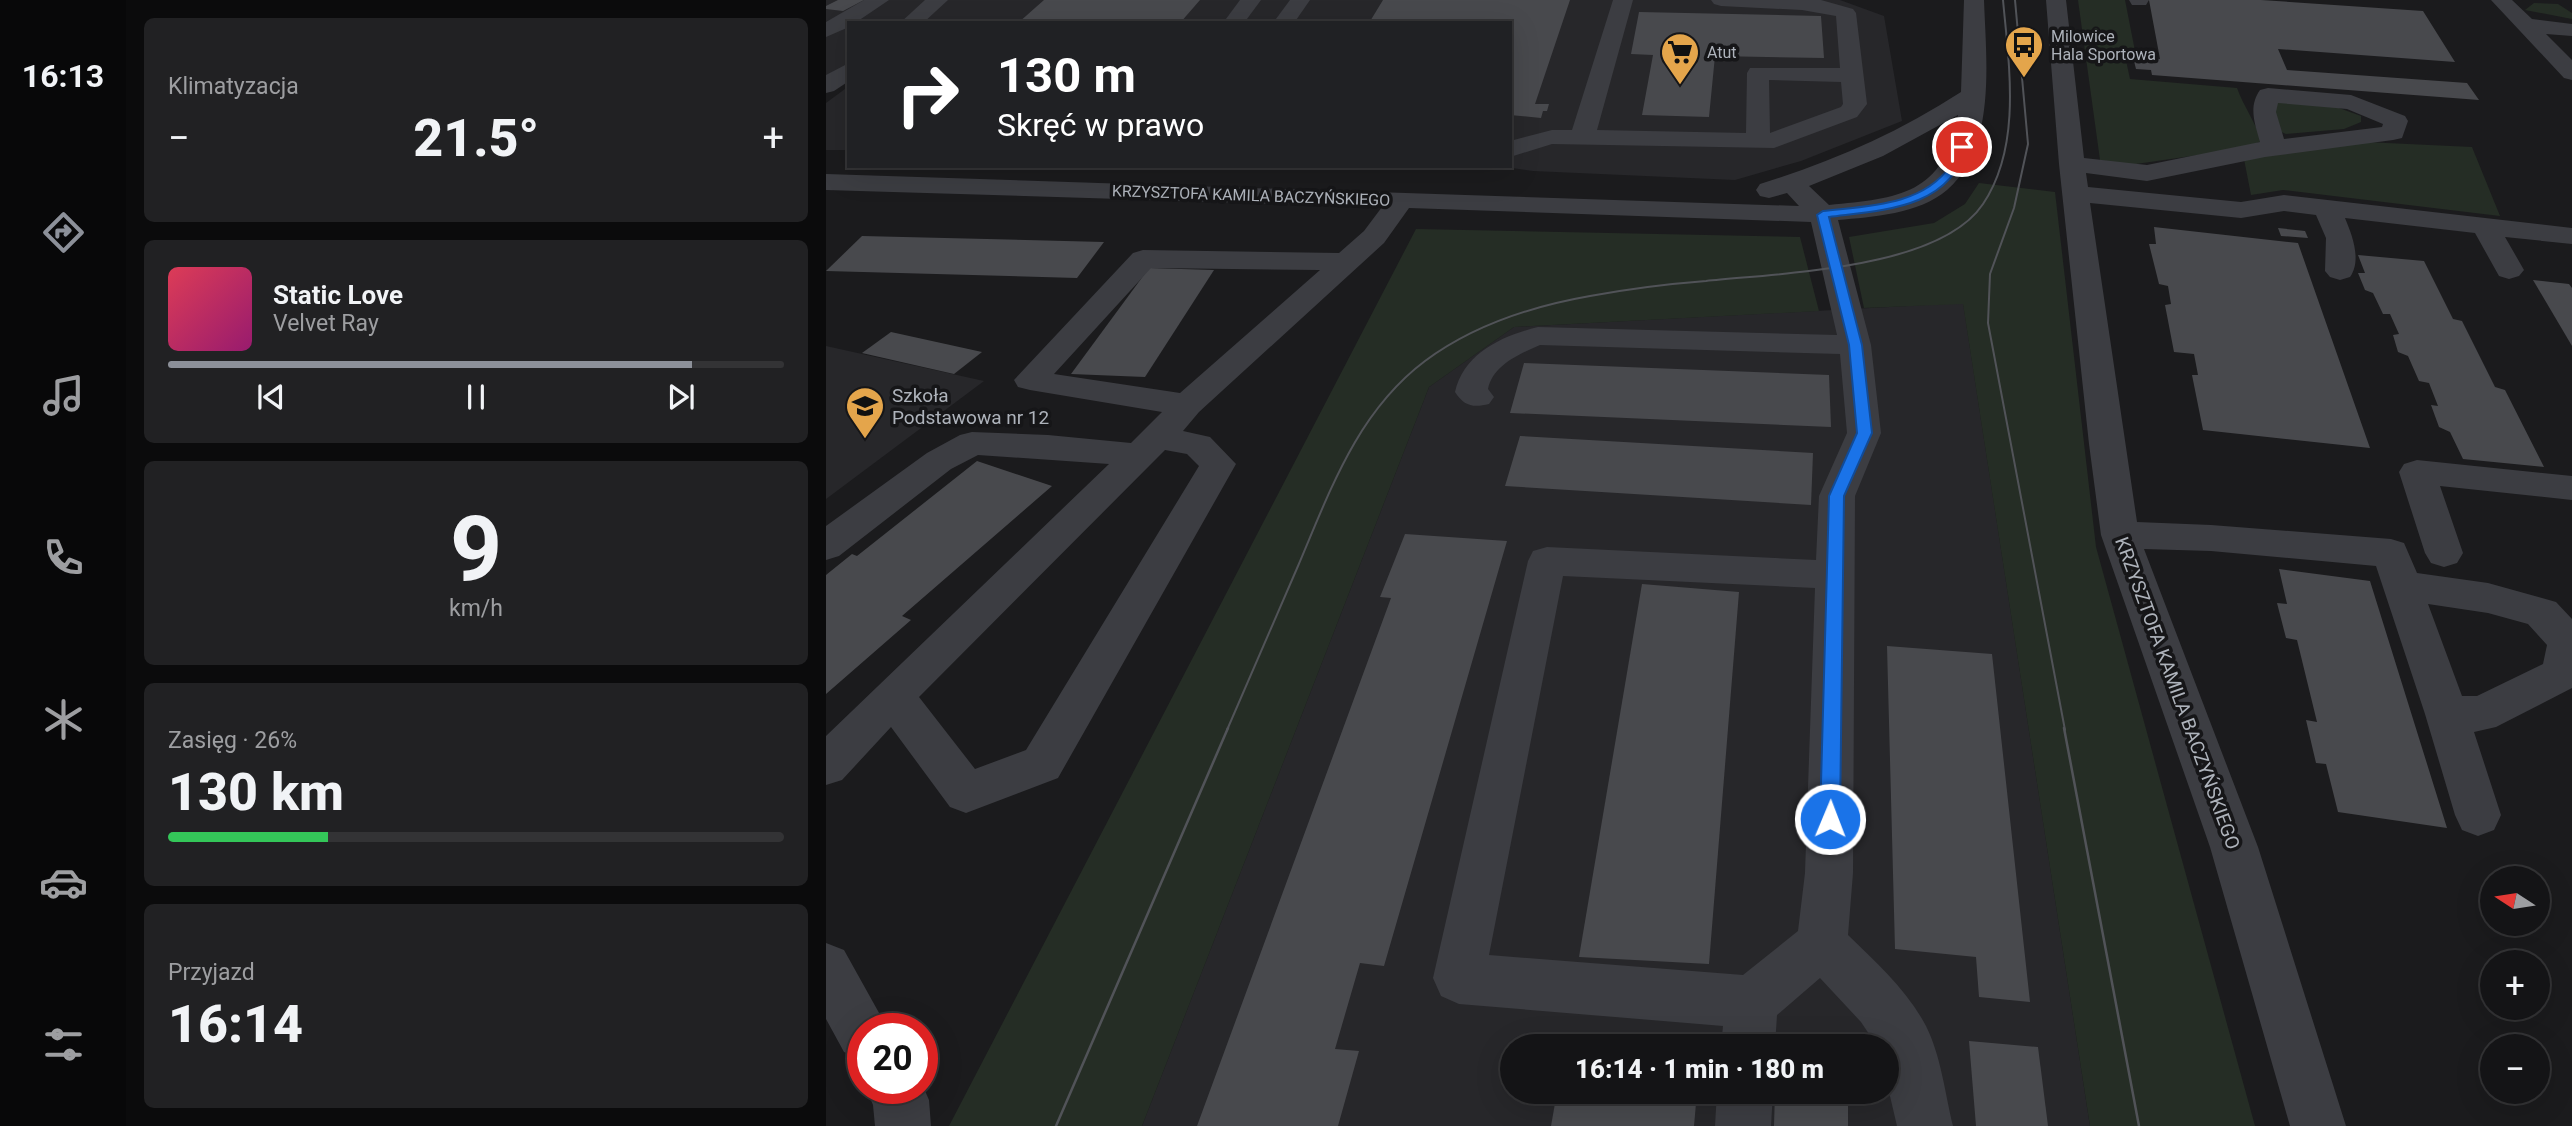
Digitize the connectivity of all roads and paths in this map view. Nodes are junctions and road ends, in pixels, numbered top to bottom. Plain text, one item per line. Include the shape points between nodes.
1 (879, 0) edge
2 (938, 0) edge
3 (1251, 0) edge
4 (1300, 0) edge
5 (1623, 0) edge
6 (1721, 0) edge
7 (1973, 0) edge
8 (2056, 0) edge
9 (2501, 0) edge
10 (912, 21) edge
11 (1235, 21) edge
12 (1284, 21) edge
13 (2524, 25) junction
14 (2572, 30) edge
15 (826, 32) edge
16 (847, 34) edge
17 (826, 49) edge
18 (847, 56) edge
19 (847, 71) edge
20 (2572, 73) edge
21 (1852, 75) junction
22 (826, 86) edge
23 (1972, 95) junction
24 (1582, 138) junction
25 (1758, 141) junction
26 (2274, 148) junction
27 (1512, 149) edge
28 (1117, 168) edge
29 (2074, 179) junction
30 (826, 182) edge
31 (1792, 183) junction
32 (1100, 190) junction
33 (1399, 200) junction
34 (2326, 207) junction
35 (1676, 208) junction
36 (1823, 215) junction
37 (2485, 225) junction
38 (2572, 236) edge
39 (1346, 262) junction
40 (2509, 270) dead end
41 (2340, 271) dead end
42 (1855, 345) junction
43 (1477, 397) dead end
44 (1187, 405) junction
45 (1148, 446) junction
46 (2572, 488) edge
47 (2120, 535) junction
48 (826, 546) edge
49 (2444, 552) dead end
50 (1835, 575) junction
51 (2402, 586) junction
52 (893, 696) junction
53 (2447, 714) junction
54 (826, 766) edge
55 (2478, 815) dead end
56 (1822, 944) junction
57 (826, 968) edge
58 (852, 1013) edge
59 (1749, 1024) edge
60 (901, 1104) edge
61 (1744, 1104) edge
62 (903, 1126) edge
63 (1743, 1126) edge
64 (1925, 1126) edge
65 (2318, 1126) edge

1 - 15 street
2 - 10 street
3 - 11 street
4 - 12 street
5 - 24 street
6 - 21 street via 1803,2 1846,13
7 - 23 street, KRZYSZTOFA KAMILA BACZYŃSKIEGO
8 - 29 street, KRZYSZTOFA KAMILA BACZYŃSKIEGO
9 - 13 street
13 - 14 street
13 - 20 street
15 - 16 street
17 - 18 street
19 - 22 street
21 - 25 street via 1856,104 1849,112 1774,141
21 - 25 street via 1758,73
23 - 31 street, KRZYSZTOFA KAMILA BACZYŃSKIEGO via 1935,121
23 - 36 street, KRZYSZTOFA KAMILA BACZYŃSKIEGO via 1956,165 1936,188 1894,206
24 - 25 street
24 - 27 street via 1552,137
26 - 26 street via 2393,133 2396,121 2351,102 2268,95 2264,112
26 - 29 street via 2147,173
28 - 32 street
29 - 34 street via 2241,210 2284,203
29 - 47 street, KRZYSZTOFA KAMILA BACZYŃSKIEGO
30 - 32 street, KRZYSZTOFA KAMILA BACZYŃSKIEGO
31 - 35 street, KRZYSZTOFA KAMILA BACZYŃSKIEGO via 1729,203
31 - 36 street
32 - 33 street, KRZYSZTOFA KAMILA BACZYŃSKIEGO
33 - 35 street, KRZYSZTOFA KAMILA BACZYŃSKIEGO via 1478,191
33 - 39 street via 1374,237
34 - 37 street
34 - 41 street via 2340,238
35 - 36 street, KRZYSZTOFA KAMILA BACZYŃSKIEGO
36 - 42 street
37 - 38 street
37 - 40 street
39 - 44 street
39 - 44 street via 1143,259 1030,380
42 - 43 street via 1538,336 1508,347 1478,373 1471,392
42 - 50 street via 1864,433 1837,496
44 - 45 street
45 - 48 street via 972,443 939,461
45 - 52 street
45 - 52 street via 1198,445 1218,464 1042,764 966,793
46 - 49 street via 2417,472
47 - 51 street via 2391,553
47 - 65 street, KRZYSZTOFA KAMILA BACZYŃSKIEGO via 2234,847
50 - 56 street via 1829,873
50 - 59 street via 1547,561 1459,978
51 - 53 street
51 - 53 street via 2488,598 2542,613 2568,641 2562,674 2481,714
52 - 54 street
53 - 55 street
56 - 59 street
56 - 64 street via 1880,1003 1906,1044
57 - 58 street
60 - 62 street
61 - 63 street

